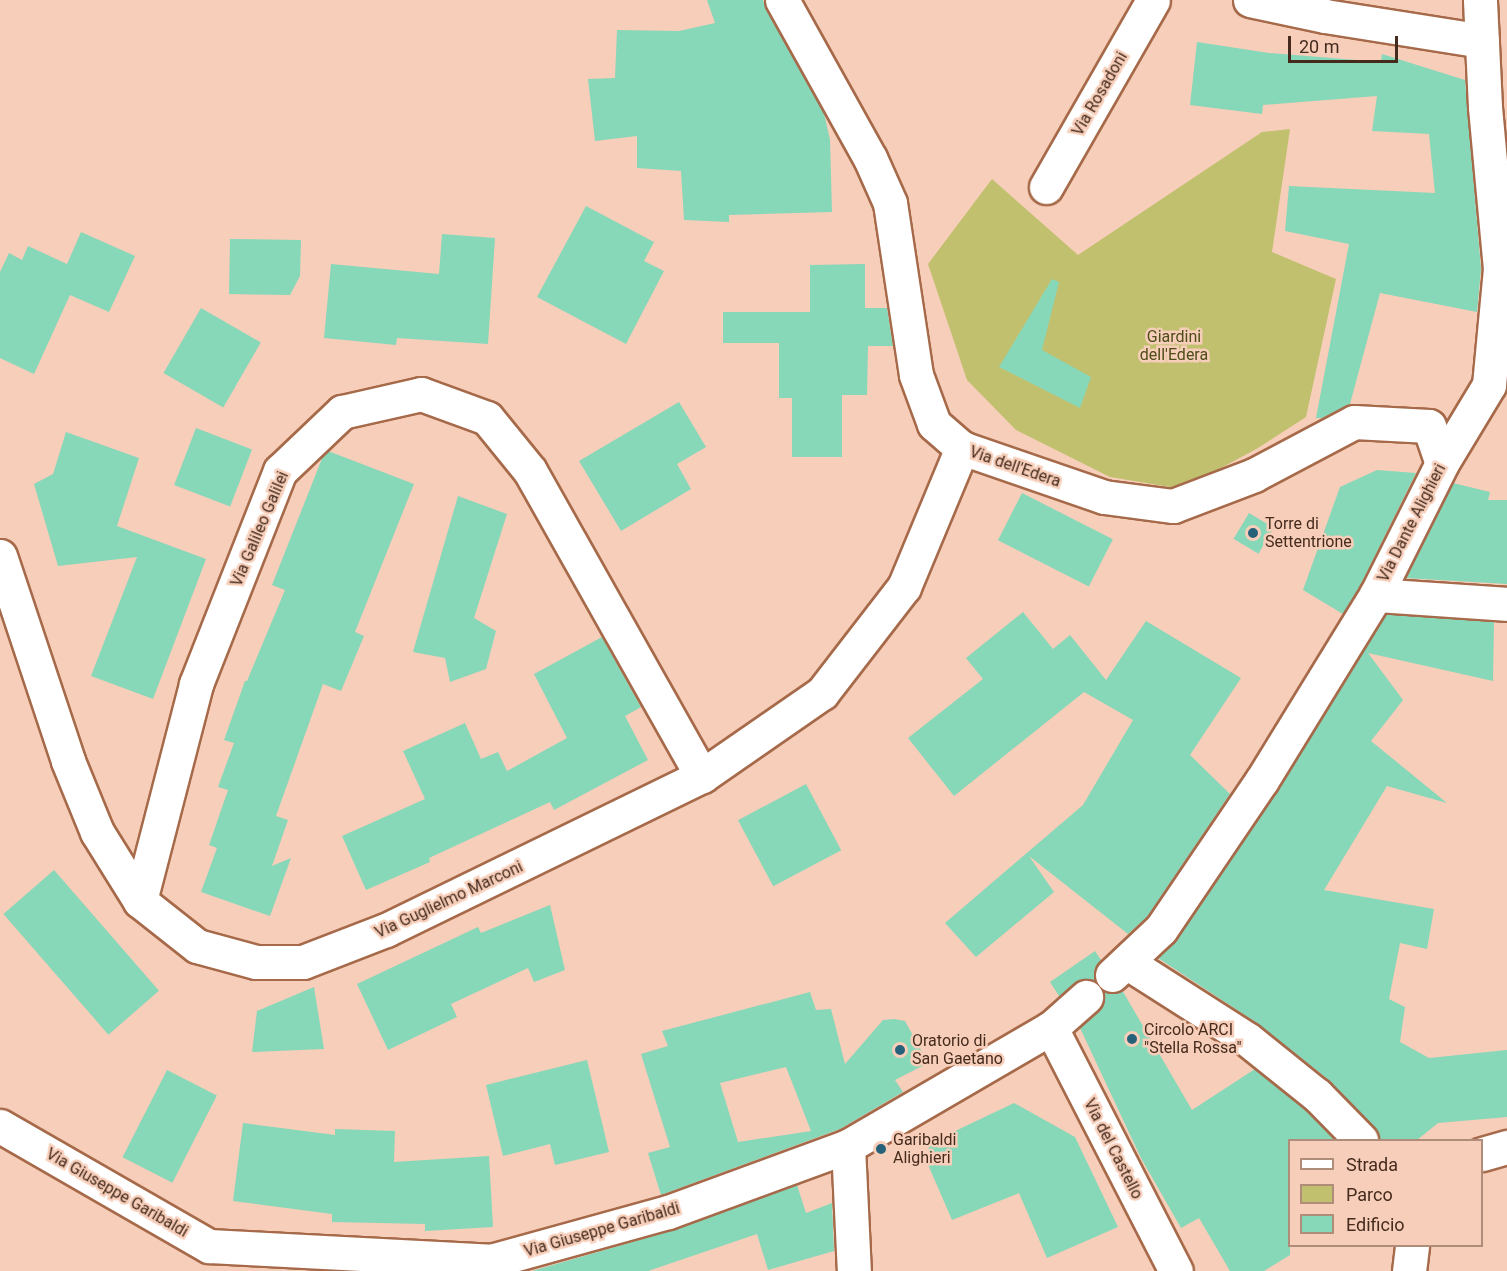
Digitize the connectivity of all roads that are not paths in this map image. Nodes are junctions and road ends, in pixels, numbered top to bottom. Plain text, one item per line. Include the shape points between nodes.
1 (782, 0) edge
2 (1153, 0) edge
3 (1250, 0) edge
4 (1480, 0) edge
5 (1482, 41) junction
6 (1046, 187) dead end
7 (962, 448) junction
8 (1442, 463) junction
9 (0, 556) edge
10 (1376, 595) junction
11 (1507, 603) edge
12 (702, 776) junction
13 (140, 901) junction
14 (1086, 998) dead end
15 (1051, 1028) junction
16 (0, 1126) edge
17 (1360, 1139) edge
18 (848, 1146) junction
19 (1507, 1147) edge
20 (1483, 1154) edge
21 (1412, 1247) edge
22 (854, 1271) edge
23 (1176, 1271) edge
24 (1409, 1271) edge

1 - 7 street, Via dell'Edera via 865,148 890,203 916,375 934,424
2 - 6 street, Via Rosadoni
3 - 5 street
4 - 5 street, Via Dante Alighieri
5 - 8 street, Via Dante Alighieri via 1500,269 1498,292 1489,385
7 - 8 street, Via dell'Edera via 1104,497 1173,506 1254,475 1354,422 1429,426
7 - 12 street, Via Guglielmo Marconi via 904,587 822,693
8 - 10 street, Via Dante Alighieri
9 - 13 street, Via Guglielmo Marconi via 68,760 97,832
10 - 11 street
10 - 17 street, Via Dante Alighieri via 1262,780 1161,929 1120,969 1247,1039 1317,1095
12 - 13 street, Via Guglielmo Marconi via 386,930 303,962 256,962 197,946
12 - 13 street, Via Galileo Galilei via 530,471 487,418 421,393 342,412 280,471 196,684
14 - 15 street
15 - 18 street, Via Giuseppe Garibaldi
15 - 23 street, Via del Castello
16 - 18 street, Via Giuseppe Garibaldi via 209,1246 491,1262 668,1212
18 - 22 street
19 - 20 street
21 - 24 street

